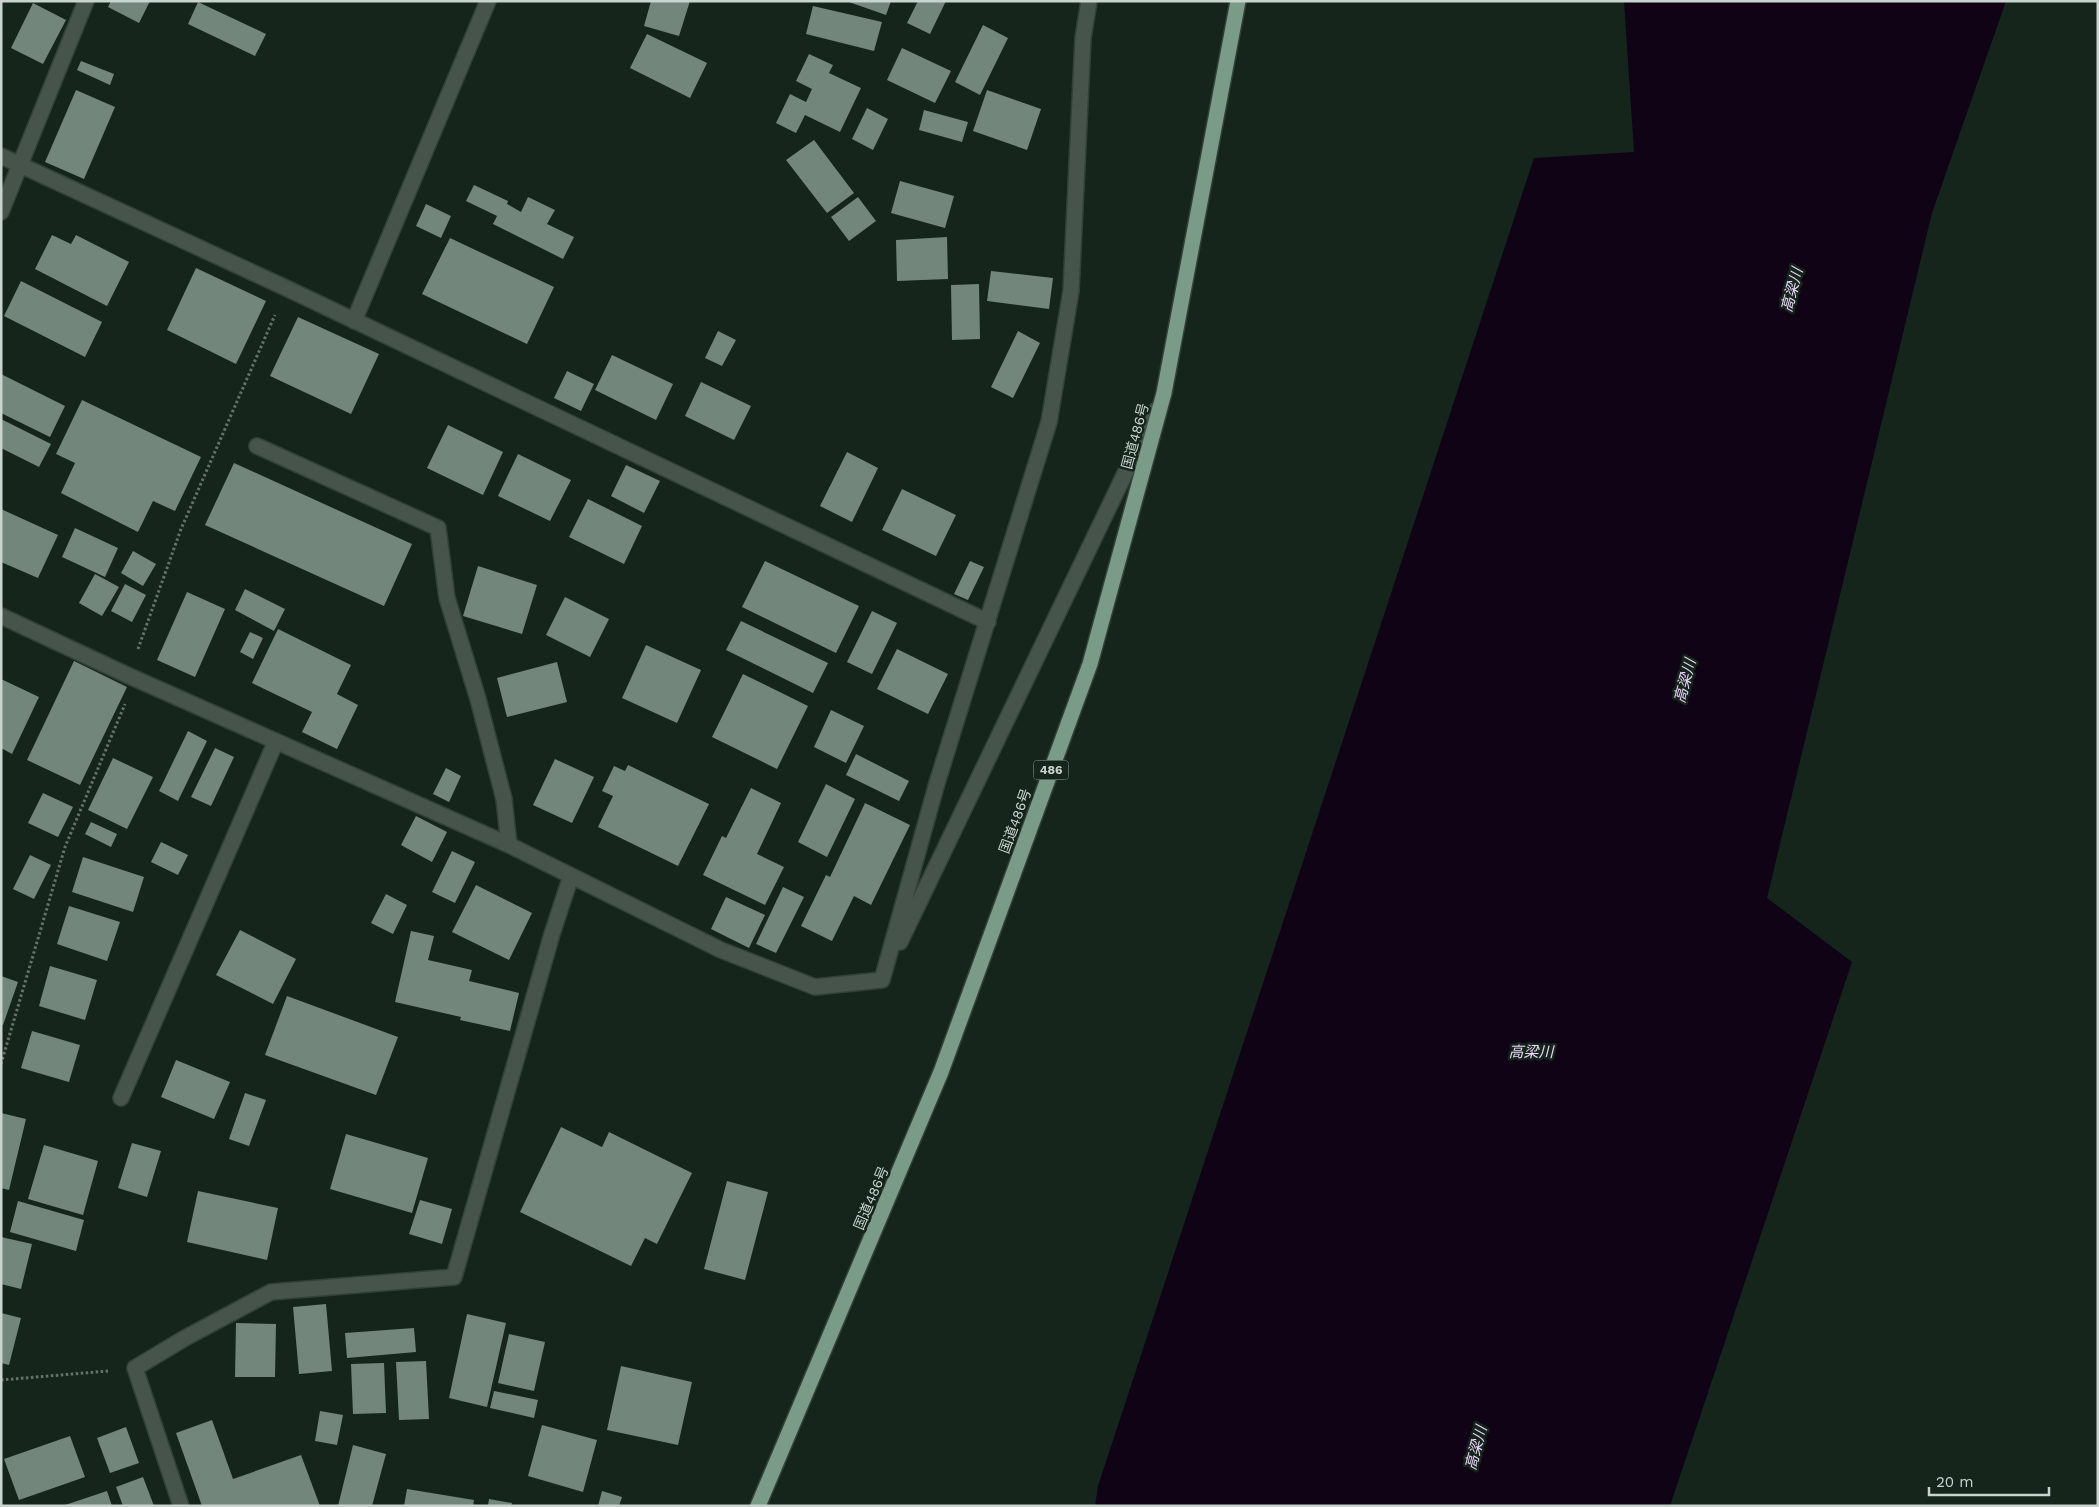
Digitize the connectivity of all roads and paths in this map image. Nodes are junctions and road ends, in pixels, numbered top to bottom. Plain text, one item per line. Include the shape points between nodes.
1 (86, 1) edge
2 (488, 1) edge
3 (1089, 1) edge
4 (1238, 1) edge
5 (1, 156) edge
6 (22, 165) junction
7 (1, 212) edge
8 (286, 288) junction
9 (354, 321) junction
10 (1164, 393) junction
11 (257, 446) dead end
12 (1, 616) edge
13 (988, 622) junction
14 (132, 677) junction
15 (276, 741) junction
16 (509, 845) junction
17 (571, 876) junction
18 (882, 980) junction
19 (1, 1064) edge
20 (121, 1098) dead end
21 (135, 1368) junction
22 (1, 1380) edge
23 (181, 1506) edge
24 (758, 1506) edge

1 - 6 street
2 - 9 street
3 - 13 street via 1083,38 1072,291 1049,422
4 - 10 highway, 国道486号 / 486
5 - 6 street
6 - 7 street
6 - 8 street
8 - 9 street
8 - 14 path via 181,529
9 - 13 street
10 - 18 street
10 - 24 highway, 国道486号 / 486 via 1090,664 955,1035
11 - 16 street via 438,528 447,598 504,799
12 - 14 street
13 - 18 street via 937,782
14 - 15 street
14 - 19 path via 65,847
15 - 16 street
15 - 20 street
16 - 17 street
17 - 18 street via 721,950 815,986
17 - 21 street via 454,1277 271,1292
21 - 22 path
21 - 23 street

